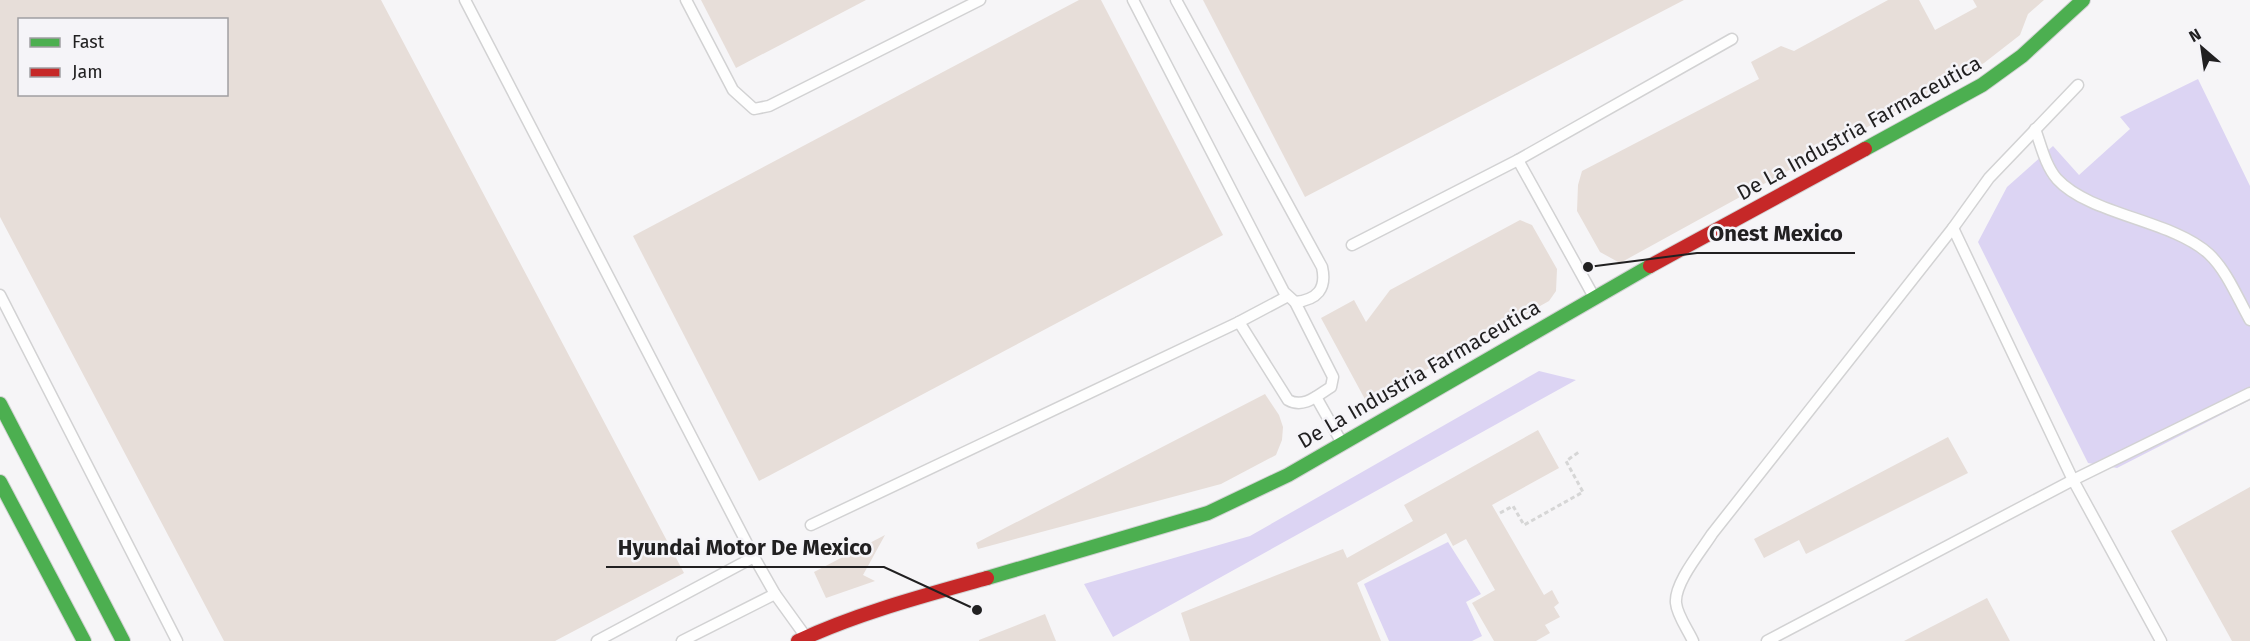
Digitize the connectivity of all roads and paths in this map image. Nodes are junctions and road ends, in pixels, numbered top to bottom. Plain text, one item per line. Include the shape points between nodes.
1 (465, 0) edge
2 (686, 0) edge
3 (981, 0) edge
4 (1133, 0) edge
5 (1176, 0) edge
6 (2083, 0) edge
7 (1732, 39) dead end
8 (2078, 85) dead end
9 (2035, 129) junction
10 (1518, 160) junction
11 (1953, 228) junction
12 (1352, 244) dead end
13 (0, 295) edge
14 (1594, 297) junction
15 (1292, 299) junction
16 (2250, 320) edge
17 (1239, 322) junction
18 (2250, 393) edge
19 (1316, 397) junction
20 (0, 404) edge
21 (1342, 443) junction
22 (1580, 452) dead end
23 (2073, 480) junction
24 (0, 482) edge
25 (1500, 513) dead end
26 (811, 525) dead end
27 (754, 557) junction
28 (775, 594) junction
29 (802, 639) edge
30 (2157, 640) edge
31 (84, 641) edge
32 (123, 641) edge
33 (177, 641) edge
34 (597, 641) edge
35 (682, 641) edge
36 (1693, 641) edge
37 (1767, 641) edge

1 - 27 lane
2 - 3 lane via 733,90 754,108 769,106
4 - 15 lane
5 - 15 lane via 1322,267 1324,284 1319,293 1307,300
6 - 14 main road, De La Industria Farmaceutica via 2022,56 1948,105
7 - 10 lane
8 - 9 lane
9 - 11 lane via 1989,178
9 - 16 lane via 2049,166 2063,183 2205,251
10 - 12 lane
10 - 14 lane
11 - 23 lane
11 - 36 lane via 1712,534 1684,577 1676,594 1677,607
13 - 33 lane
14 - 21 main road, De La Industria Farmaceutica
15 - 17 lane
15 - 19 lane via 1334,381
17 - 19 lane via 1288,400 1298,404
17 - 26 lane
18 - 23 lane
19 - 21 lane
20 - 32 main road
21 - 29 main road, De La Industria Farmaceutica via 1288,475 1208,513 902,602
22 - 25 path via 1566,461 1583,492 1524,525 1513,507
23 - 30 lane
23 - 37 lane
24 - 31 main road
27 - 28 lane
27 - 34 lane
28 - 29 lane
28 - 35 lane

